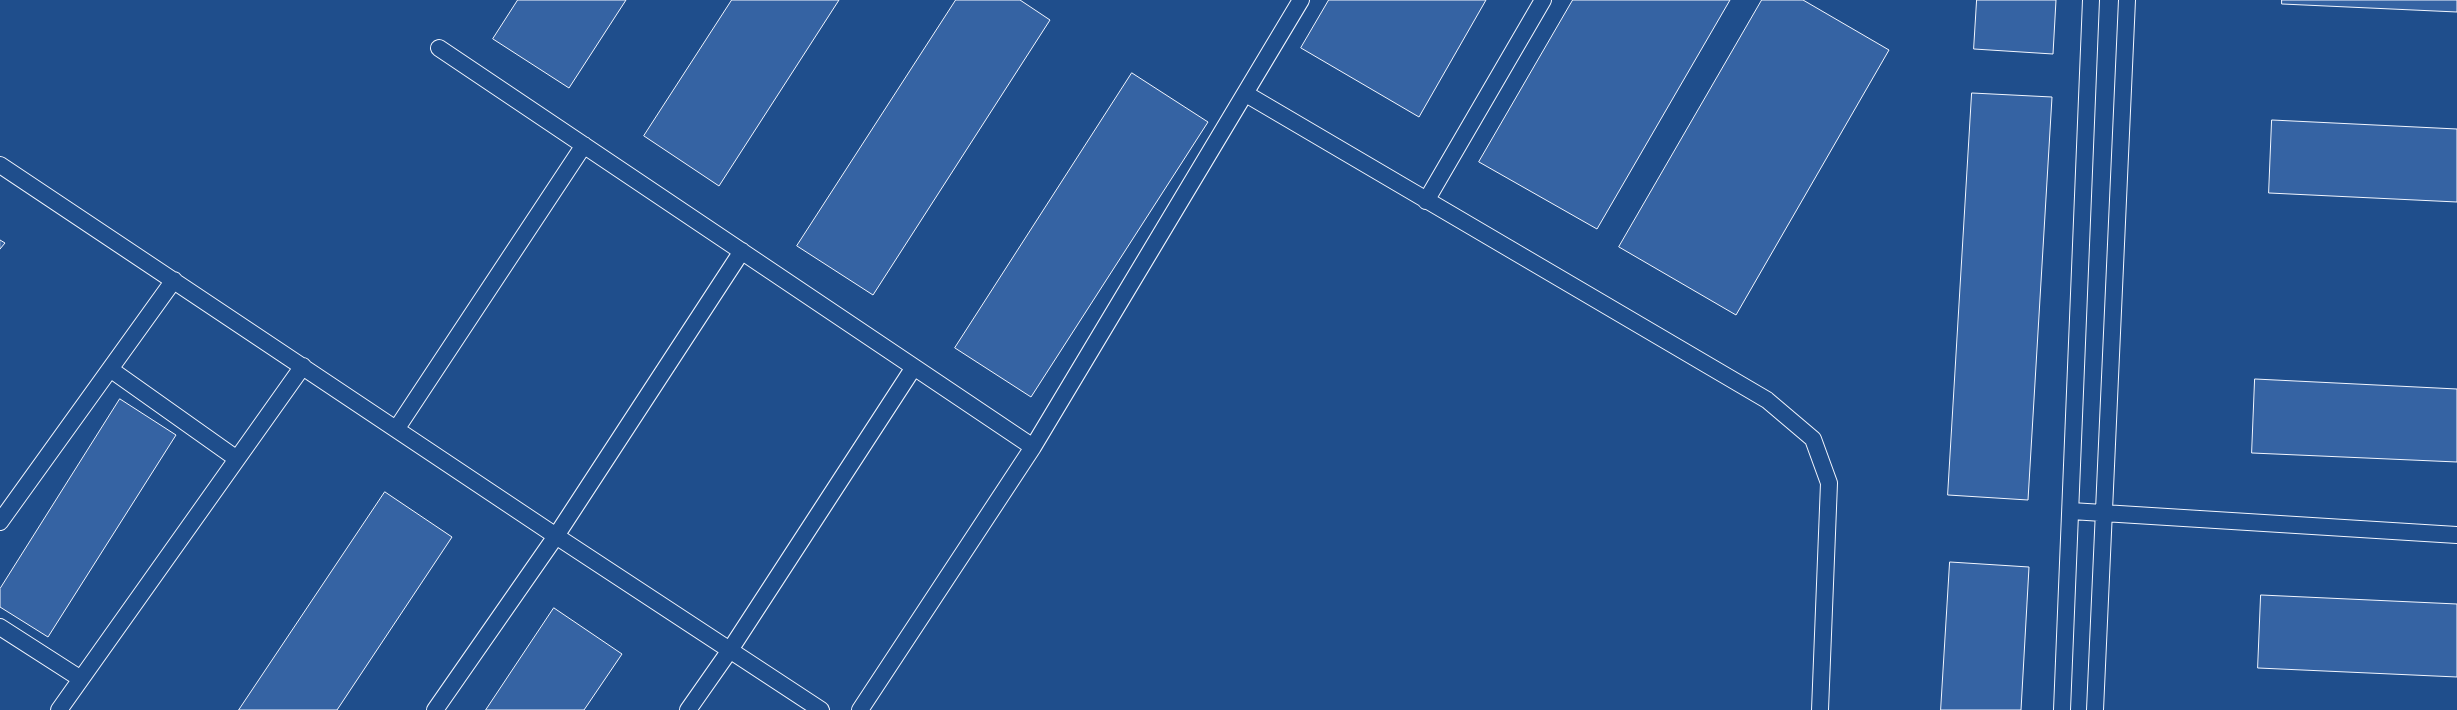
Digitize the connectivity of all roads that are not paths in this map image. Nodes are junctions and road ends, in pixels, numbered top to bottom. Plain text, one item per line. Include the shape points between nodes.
1 (1301, 0) edge
2 (1543, 0) edge
3 (2091, 0) edge
4 (2127, 0) edge
5 (439, 48) dead end
6 (1246, 94) junction
7 (584, 145) junction
8 (0, 165) edge
9 (1426, 201) junction
10 (742, 251) junction
11 (174, 280) junction
12 (302, 366) junction
13 (914, 367) junction
14 (110, 369) junction
15 (397, 428) junction
16 (1033, 447) junction
17 (237, 459) junction
18 (2071, 511) junction
19 (2104, 513) junction
20 (0, 522) edge
21 (2457, 535) edge
22 (556, 536) junction
23 (0, 627) edge
24 (730, 650) junction
25 (81, 679) junction
26 (59, 710) edge
27 (435, 710) edge
28 (688, 710) edge
29 (821, 710) edge
30 (860, 710) edge
31 (1820, 710) edge
32 (2062, 710) edge
33 (2095, 710) edge

1 - 6 lane
2 - 9 lane
3 - 18 lane
4 - 19 lane
5 - 7 lane
6 - 9 lane
6 - 16 lane
7 - 10 lane
7 - 15 lane
8 - 11 lane
9 - 31 lane via 1767,400 1813,439 1829,483
10 - 13 lane
10 - 22 lane
11 - 12 lane
11 - 14 lane
12 - 15 lane
12 - 17 lane
13 - 16 lane
13 - 24 lane
14 - 17 lane
14 - 20 lane
15 - 22 lane
16 - 30 lane
17 - 25 lane
18 - 19 lane
18 - 32 lane
19 - 21 lane
19 - 33 lane
22 - 24 lane
22 - 27 lane
23 - 25 lane
24 - 28 lane
24 - 29 lane
25 - 26 lane

